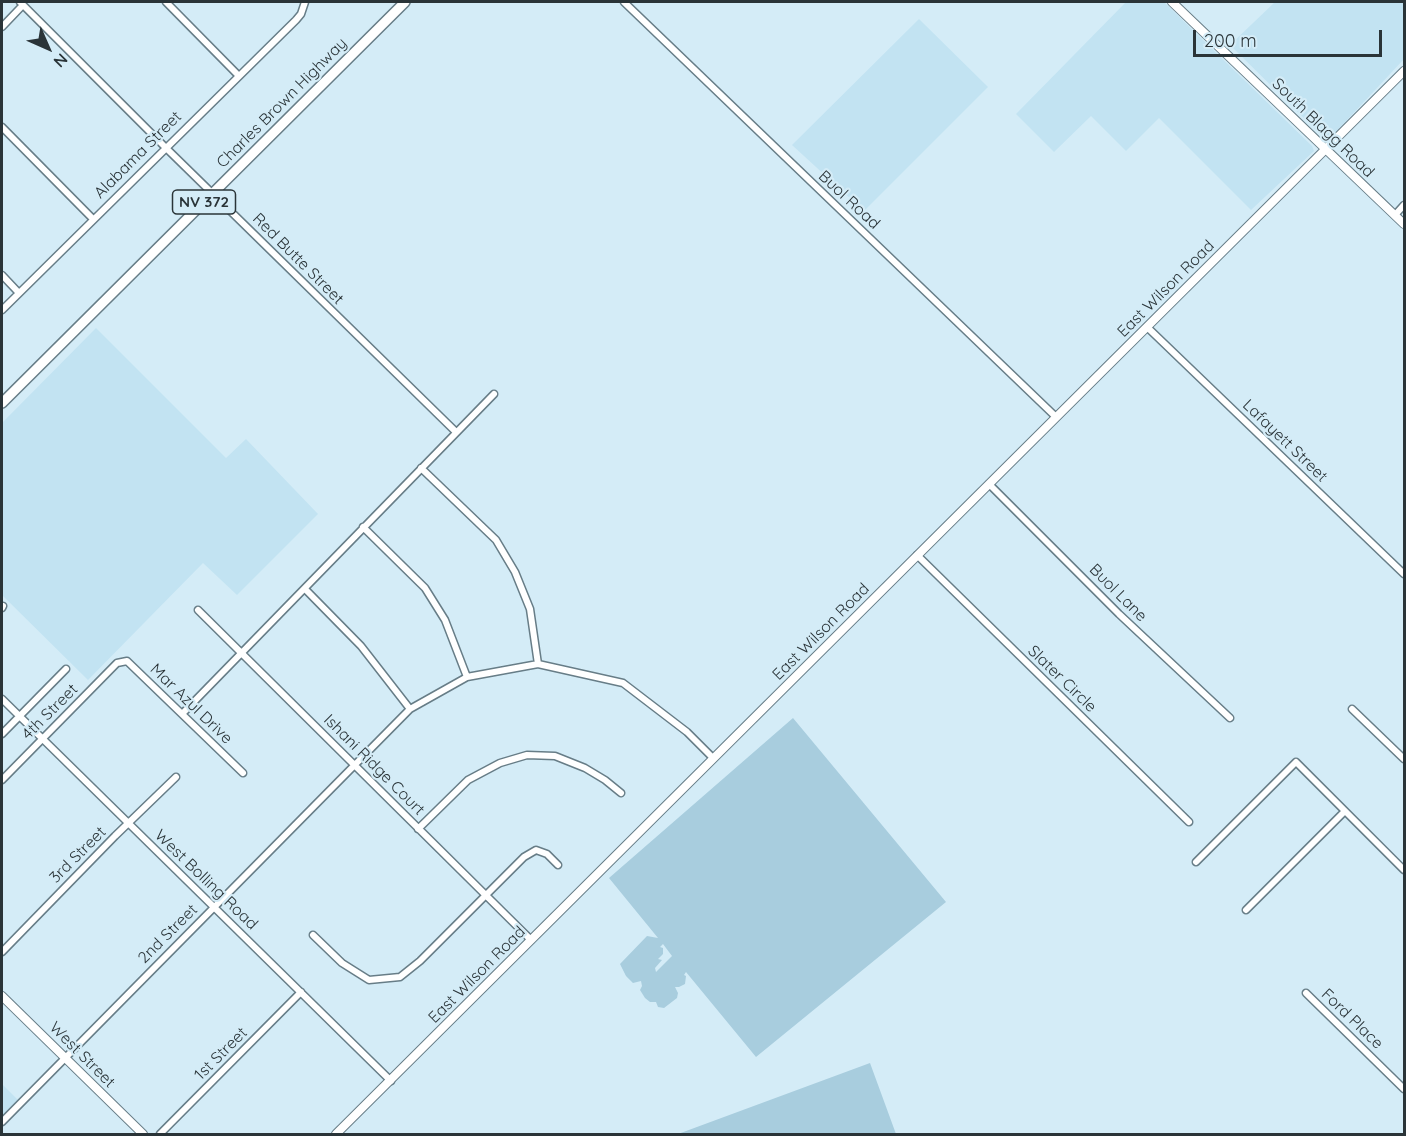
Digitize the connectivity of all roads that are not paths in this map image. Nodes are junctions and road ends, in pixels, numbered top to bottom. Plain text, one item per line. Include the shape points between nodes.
1 (166, 2) edge
2 (305, 2) edge
3 (405, 2) edge
4 (624, 2) edge
5 (1172, 2) edge
6 (22, 3) edge
7 (2, 27) edge
8 (1404, 71) edge
9 (238, 75) junction
10 (2, 127) edge
11 (165, 147) junction
12 (1326, 150) junction
13 (213, 193) junction
14 (1404, 205) edge
15 (1395, 215) junction
16 (93, 219) junction
17 (1404, 224) edge
18 (2, 275) edge
19 (19, 292) junction
20 (2, 310) edge
21 (1147, 327) junction
22 (494, 394) dead end
23 (2, 403) edge
24 (1056, 417) junction
25 (456, 432) junction
26 (421, 468) junction
27 (989, 484) junction
28 (363, 527) junction
29 (917, 555) junction
30 (1404, 574) edge
31 (305, 589) junction
32 (198, 610) dead end
33 (242, 653) junction
34 (117, 663) joint
35 (538, 664) junction
36 (66, 669) dead end
37 (467, 677) junction
38 (2, 699) edge
39 (410, 709) junction
40 (1352, 709) dead end
41 (182, 714) junction
42 (19, 716) junction
43 (1230, 718) dead end
44 (2, 734) edge
45 (42, 739) junction
46 (713, 758) junction
47 (1404, 759) edge
48 (354, 765) junction
49 (243, 773) dead end
50 (176, 777) dead end
51 (2, 780) edge
52 (621, 794) dead end
53 (1345, 811) junction
54 (1189, 822) dead end
55 (128, 824) junction
56 (418, 829) junction
57 (1196, 862) dead end
58 (558, 865) dead end
59 (1404, 870) edge
60 (484, 895) junction
61 (214, 906) junction
62 (1246, 910) dead end
63 (313, 935) dead end
64 (531, 940) junction
65 (2, 952) edge
66 (301, 992) junction
67 (1306, 993) dead end
68 (2, 996) edge
69 (65, 1058) junction
70 (391, 1081) junction
71 (1404, 1089) edge
72 (2, 1122) edge
73 (143, 1134) edge
74 (160, 1134) edge
75 (336, 1134) edge

1 - 9 street
2 - 9 street, Alabama Street via 296,20
3 - 13 main road, Charles Brown Highway / NV 372
4 - 24 street, Buol Road
5 - 12 street, South Blagg Road
6 - 7 street
6 - 11 street, Red Butte Street
8 - 12 street, East Wilson Road
9 - 11 street, Alabama Street
10 - 16 street
11 - 13 street, Red Butte Street
11 - 16 street, Alabama Street
12 - 15 street, South Blagg Road
12 - 21 street, East Wilson Road
13 - 23 main road, Charles Brown Highway / NV 372
13 - 25 street, Red Butte Street
14 - 15 street
15 - 17 street, South Blagg Road
16 - 19 street, Alabama Street
18 - 19 street
19 - 20 street, Alabama Street
21 - 24 street, East Wilson Road
21 - 30 street, Lafayett Street
22 - 25 street
24 - 27 street, East Wilson Road
25 - 26 street
26 - 28 street
26 - 35 street via 496,540 530,609
27 - 29 street, East Wilson Road
27 - 43 street, Buol Lane
28 - 31 street
28 - 37 street via 425,588 444,620
29 - 46 street, East Wilson Road
29 - 54 street, Slater Circle
31 - 33 street
31 - 39 street via 361,646
32 - 33 street, Ishani Ridge Court
33 - 41 street
33 - 48 street, Ishani Ridge Court
34 - 41 street, Mar Azul Drive via 127,661
34 - 45 street, 4th Street
35 - 37 street, 2nd Street
35 - 46 street via 623,683 687,732
36 - 42 street
37 - 39 street, 2nd Street
38 - 42 street, West Bolling Road
39 - 48 street, 2nd Street
40 - 47 street
41 - 49 street, Mar Azul Drive
42 - 44 street
42 - 45 street, West Bolling Road
45 - 51 street, 4th Street
45 - 55 street, West Bolling Road
46 - 64 street, East Wilson Road
48 - 56 street, Ishani Ridge Court
48 - 61 street, 2nd Street
50 - 55 street, 3rd Street
52 - 56 street via 585,768 555,756 527,755 500,763 468,780
53 - 57 street via 1296,762
53 - 59 street
53 - 62 street
55 - 61 street, West Bolling Road
55 - 65 street, 3rd Street
56 - 60 street, Ishani Ridge Court
58 - 60 street via 537,850 524,857
60 - 63 street via 420,962 400,976 369,980 342,963
60 - 64 street, Ishani Ridge Court
61 - 66 street, West Bolling Road
61 - 69 street, 2nd Street
64 - 70 street, East Wilson Road
66 - 70 street, West Bolling Road
66 - 74 street, 1st Street
67 - 71 street, Ford Place
68 - 69 street, West Street
69 - 72 street, 2nd Street
69 - 73 street, West Street
70 - 75 street, East Wilson Road

